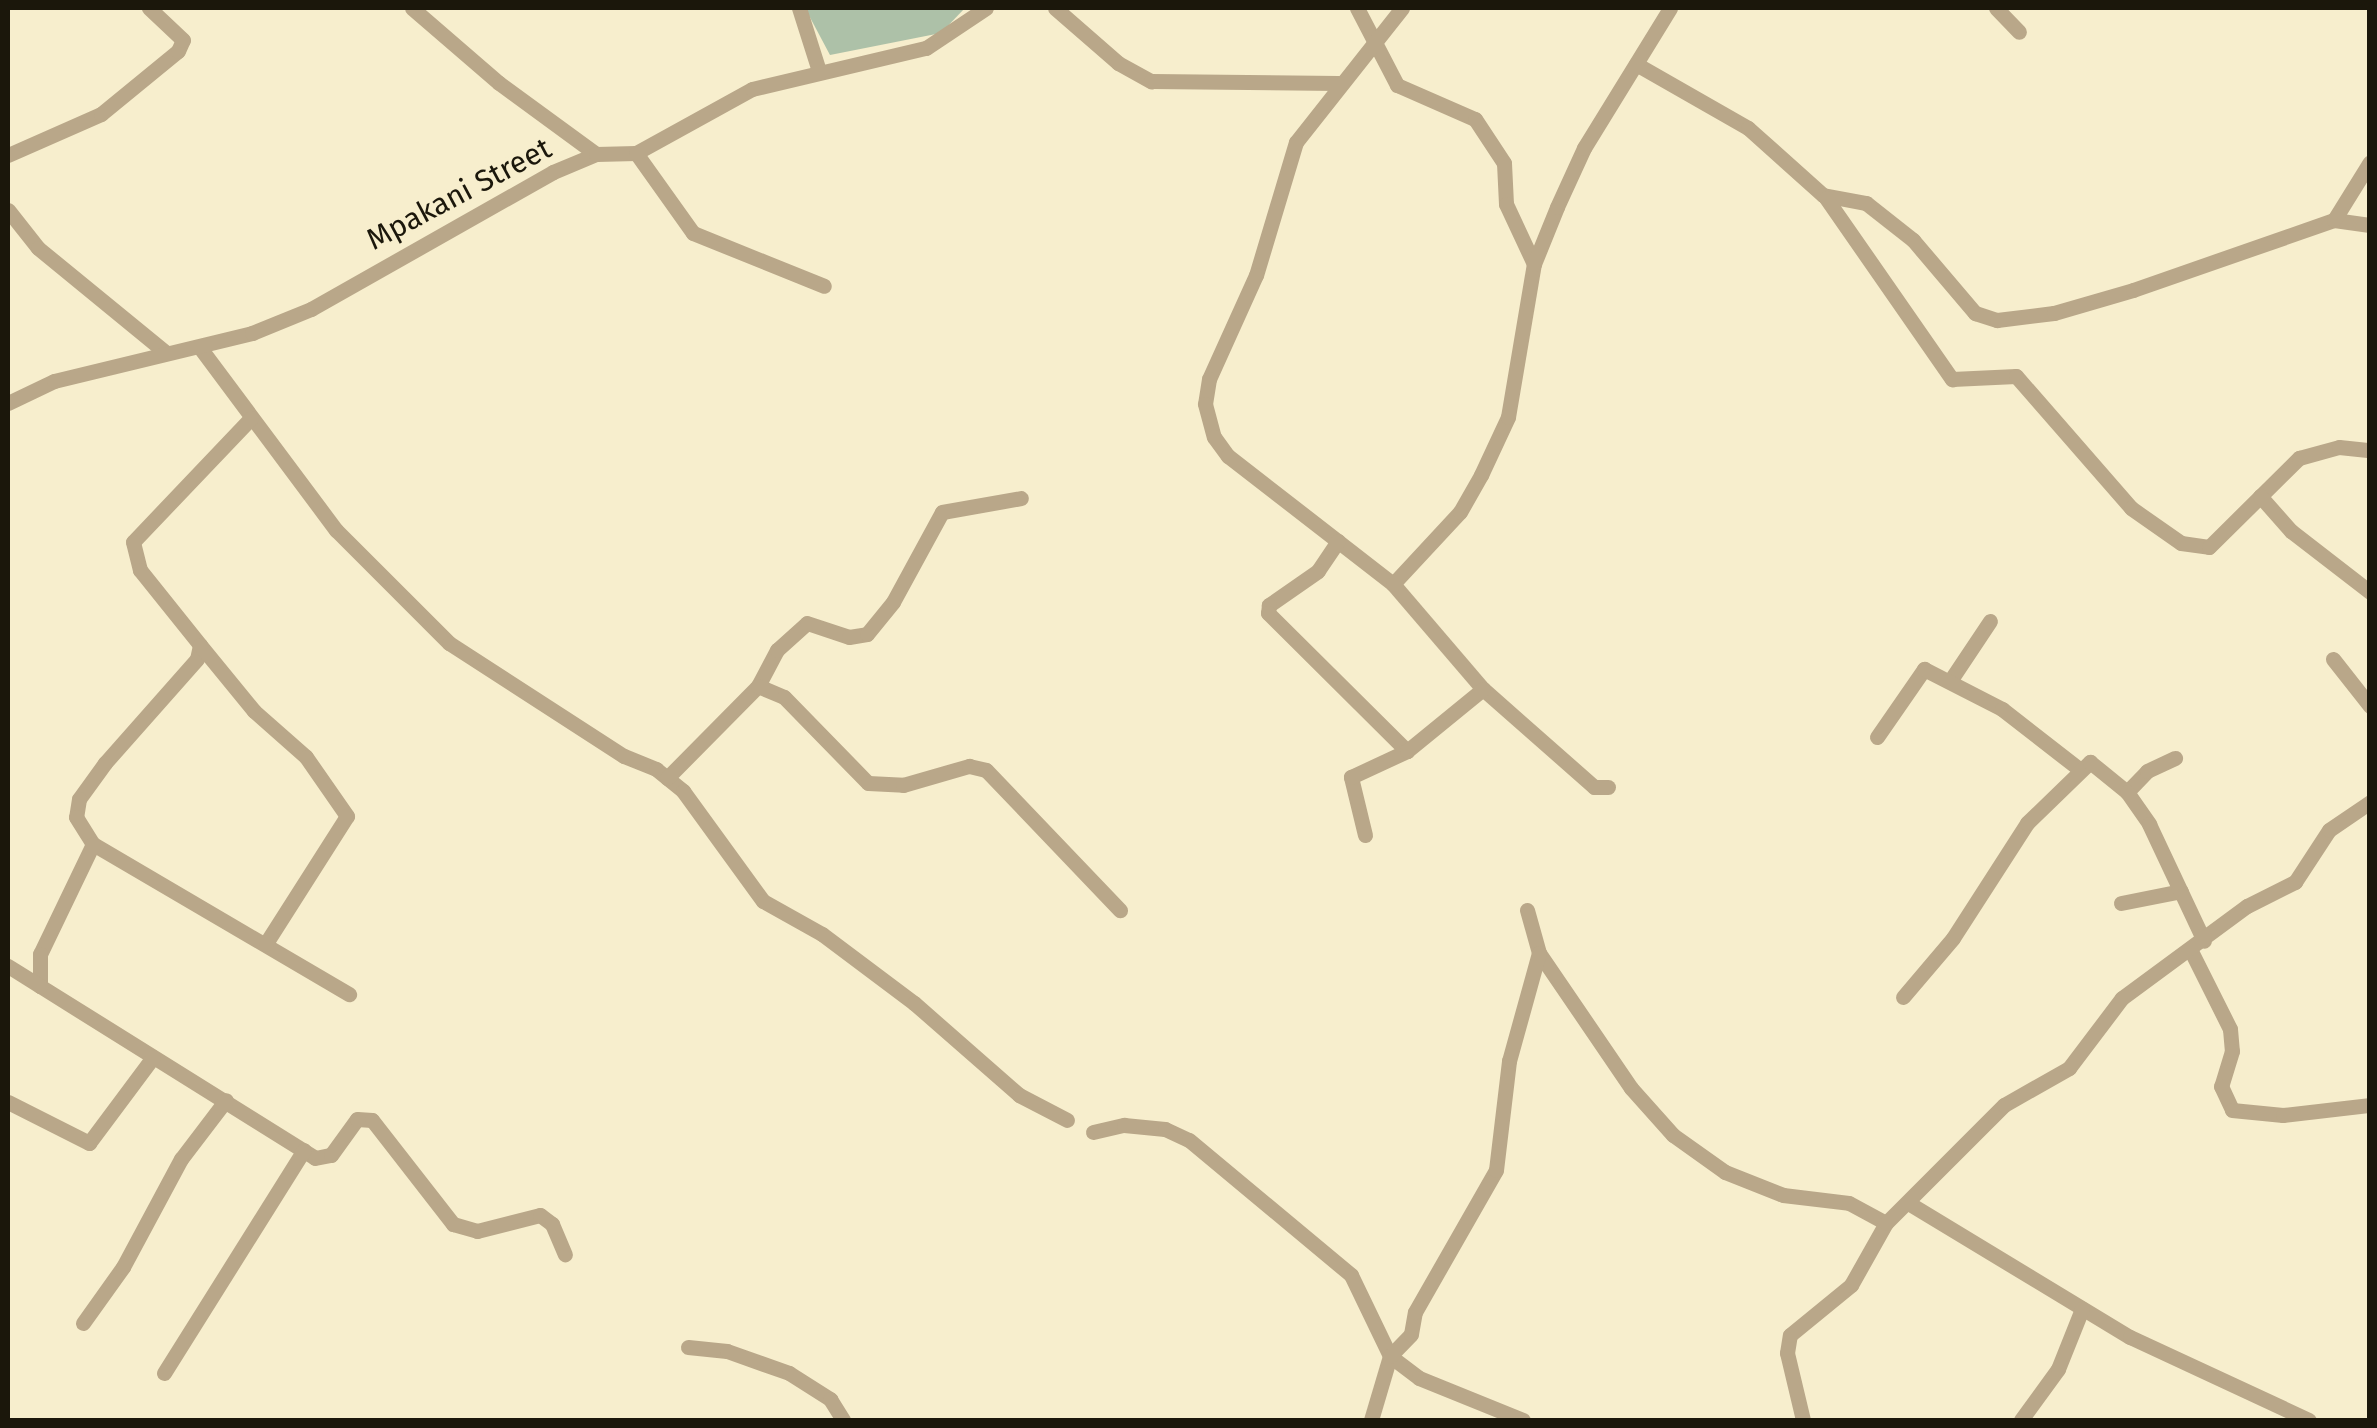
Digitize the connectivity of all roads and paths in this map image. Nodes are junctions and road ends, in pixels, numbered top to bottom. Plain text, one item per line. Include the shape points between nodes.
1 (149, 8) edge
2 (412, 8) edge
3 (800, 8) edge
4 (986, 8) edge
5 (1055, 8) edge
6 (1357, 8) edge
7 (1402, 8) edge
8 (1670, 8) edge
9 (1996, 8) edge
10 (2019, 32) dead end
11 (1374, 41) junction
12 (1636, 64) junction
13 (818, 68) junction
14 (1338, 82) junction
15 (636, 153) junction
16 (596, 154) junction
17 (8, 155) edge
18 (2370, 162) edge
19 (1824, 195) junction
20 (8, 210) edge
21 (2334, 220) junction
22 (2370, 225) edge
23 (1534, 264) junction
24 (824, 286) dead end
25 (200, 350) junction
26 (165, 352) junction
27 (8, 403) edge
28 (252, 418) junction
29 (2370, 450) edge
30 (2260, 496) junction
31 (1020, 498) dead end
32 (1338, 541) junction
33 (1392, 584) junction
34 (2370, 592) edge
35 (1990, 621) dead end
36 (200, 645) junction
37 (2332, 658) dead end
38 (1950, 682) junction
39 (758, 686) junction
40 (1482, 688) junction
41 (2370, 706) edge
42 (1877, 737) dead end
43 (1407, 752) junction
44 (2175, 758) dead end
45 (2079, 769) junction
46 (666, 778) junction
47 (1608, 787) dead end
48 (2127, 792) junction
49 (2370, 802) edge
50 (1365, 835) dead end
51 (93, 844) junction
52 (2181, 891) junction
53 (2120, 903) dead end
54 (1120, 910) dead end
55 (1528, 910) dead end
56 (266, 942) junction
57 (2198, 946) junction
58 (1539, 953) junction
59 (40, 954) junction
60 (10, 968) edge
61 (40, 986) junction
62 (349, 994) dead end
63 (1903, 997) dead end
64 (153, 1057) junction
65 (226, 1100) junction
66 (8, 1102) edge
67 (2370, 1105) edge
68 (1068, 1120) dead end
69 (1093, 1132) dead end
70 (304, 1150) junction
71 (1910, 1204) junction
72 (1886, 1223) junction
73 (565, 1254) dead end
74 (2082, 1309) junction
75 (83, 1323) dead end
76 (688, 1347) dead end
77 (1390, 1356) junction
78 (164, 1372) dead end
79 (844, 1420) edge
80 (1371, 1420) edge
81 (1522, 1420) edge
82 (1803, 1420) edge
83 (2021, 1420) edge
84 (2308, 1420) edge

1 - 17 street via 183,40 178,51 101,114
2 - 16 street via 511,94
3 - 13 street
4 - 13 street, Mpakani Street via 926,48
5 - 14 street via 1118,63 1151,81
6 - 11 street
7 - 11 street
8 - 12 street
9 - 10 street
11 - 14 street
11 - 23 street via 1397,85 1475,119 1504,163 1506,204
12 - 19 street via 1738,120
12 - 23 street via 1584,148
13 - 15 street, Mpakani Street via 752,89
14 - 32 street via 1296,142 1256,275 1209,378 1205,404 1214,437 1228,456
15 - 16 street, Mpakani Street
15 - 24 street via 694,233
16 - 25 street, Mpakani Street via 311,309
18 - 21 street
19 - 21 street via 1866,202 1912,240 1975,313 1997,320 2054,313 2133,290
19 - 30 street via 1952,378 2016,376 2152,524 2202,550
20 - 26 street via 38,248
21 - 22 street
23 - 33 street via 1508,418 1460,512
25 - 26 street, Mpakani Street
25 - 28 street
26 - 27 street, Mpakani Street via 54,381
28 - 36 street via 133,542 140,570
28 - 46 street via 336,530 449,642
29 - 30 street via 2319,449 2280,472
30 - 34 street via 2290,530
31 - 39 street via 942,512 893,602 867,634 849,637 807,623 777,650
32 - 33 street
32 - 43 street via 1318,571 1268,612
33 - 40 street
35 - 38 street
36 - 51 street via 188,676 105,762 79,799 76,817
36 - 56 street via 254,712 306,756 347,816
37 - 41 street
38 - 42 street via 1919,671
38 - 45 street via 2002,709
39 - 46 street
39 - 54 street via 784,697 868,784 904,785 969,766 986,770
40 - 43 street
40 - 47 street via 1594,787
43 - 50 street via 1351,777
44 - 48 street via 2147,771
45 - 48 street via 2097,763
45 - 63 street via 2027,823 1953,938
46 - 68 street via 763,901 822,934 914,1003 1019,1095
48 - 52 street
49 - 57 street via 2330,830 2295,882 2248,906
51 - 56 street
51 - 59 street
52 - 53 street
52 - 57 street
55 - 58 street
56 - 62 street
57 - 67 street via 2230,1030 2232,1051 2221,1086 2232,1110 2283,1115
57 - 71 street via 2122,998 2070,1068 2004,1105
58 - 72 street via 1632,1088 1674,1134 1725,1172 1783,1194 1848,1203
58 - 77 street via 1509,1061 1496,1170 1415,1312 1411,1334
59 - 60 street
59 - 61 street
60 - 61 street
61 - 64 street
64 - 65 street
64 - 66 street via 89,1143
65 - 70 street
65 - 75 street via 181,1159 123,1267
69 - 77 street via 1124,1124 1189,1140 1352,1275
70 - 73 street via 326,1158 358,1119 372,1120 452,1224 477,1230 540,1214
70 - 78 street
71 - 72 street
71 - 74 street
72 - 82 street via 1851,1285 1790,1335 1787,1353
74 - 83 street via 2058,1369
74 - 84 street
76 - 79 street via 727,1351 789,1373 830,1399
77 - 80 street
77 - 81 street via 1419,1378

